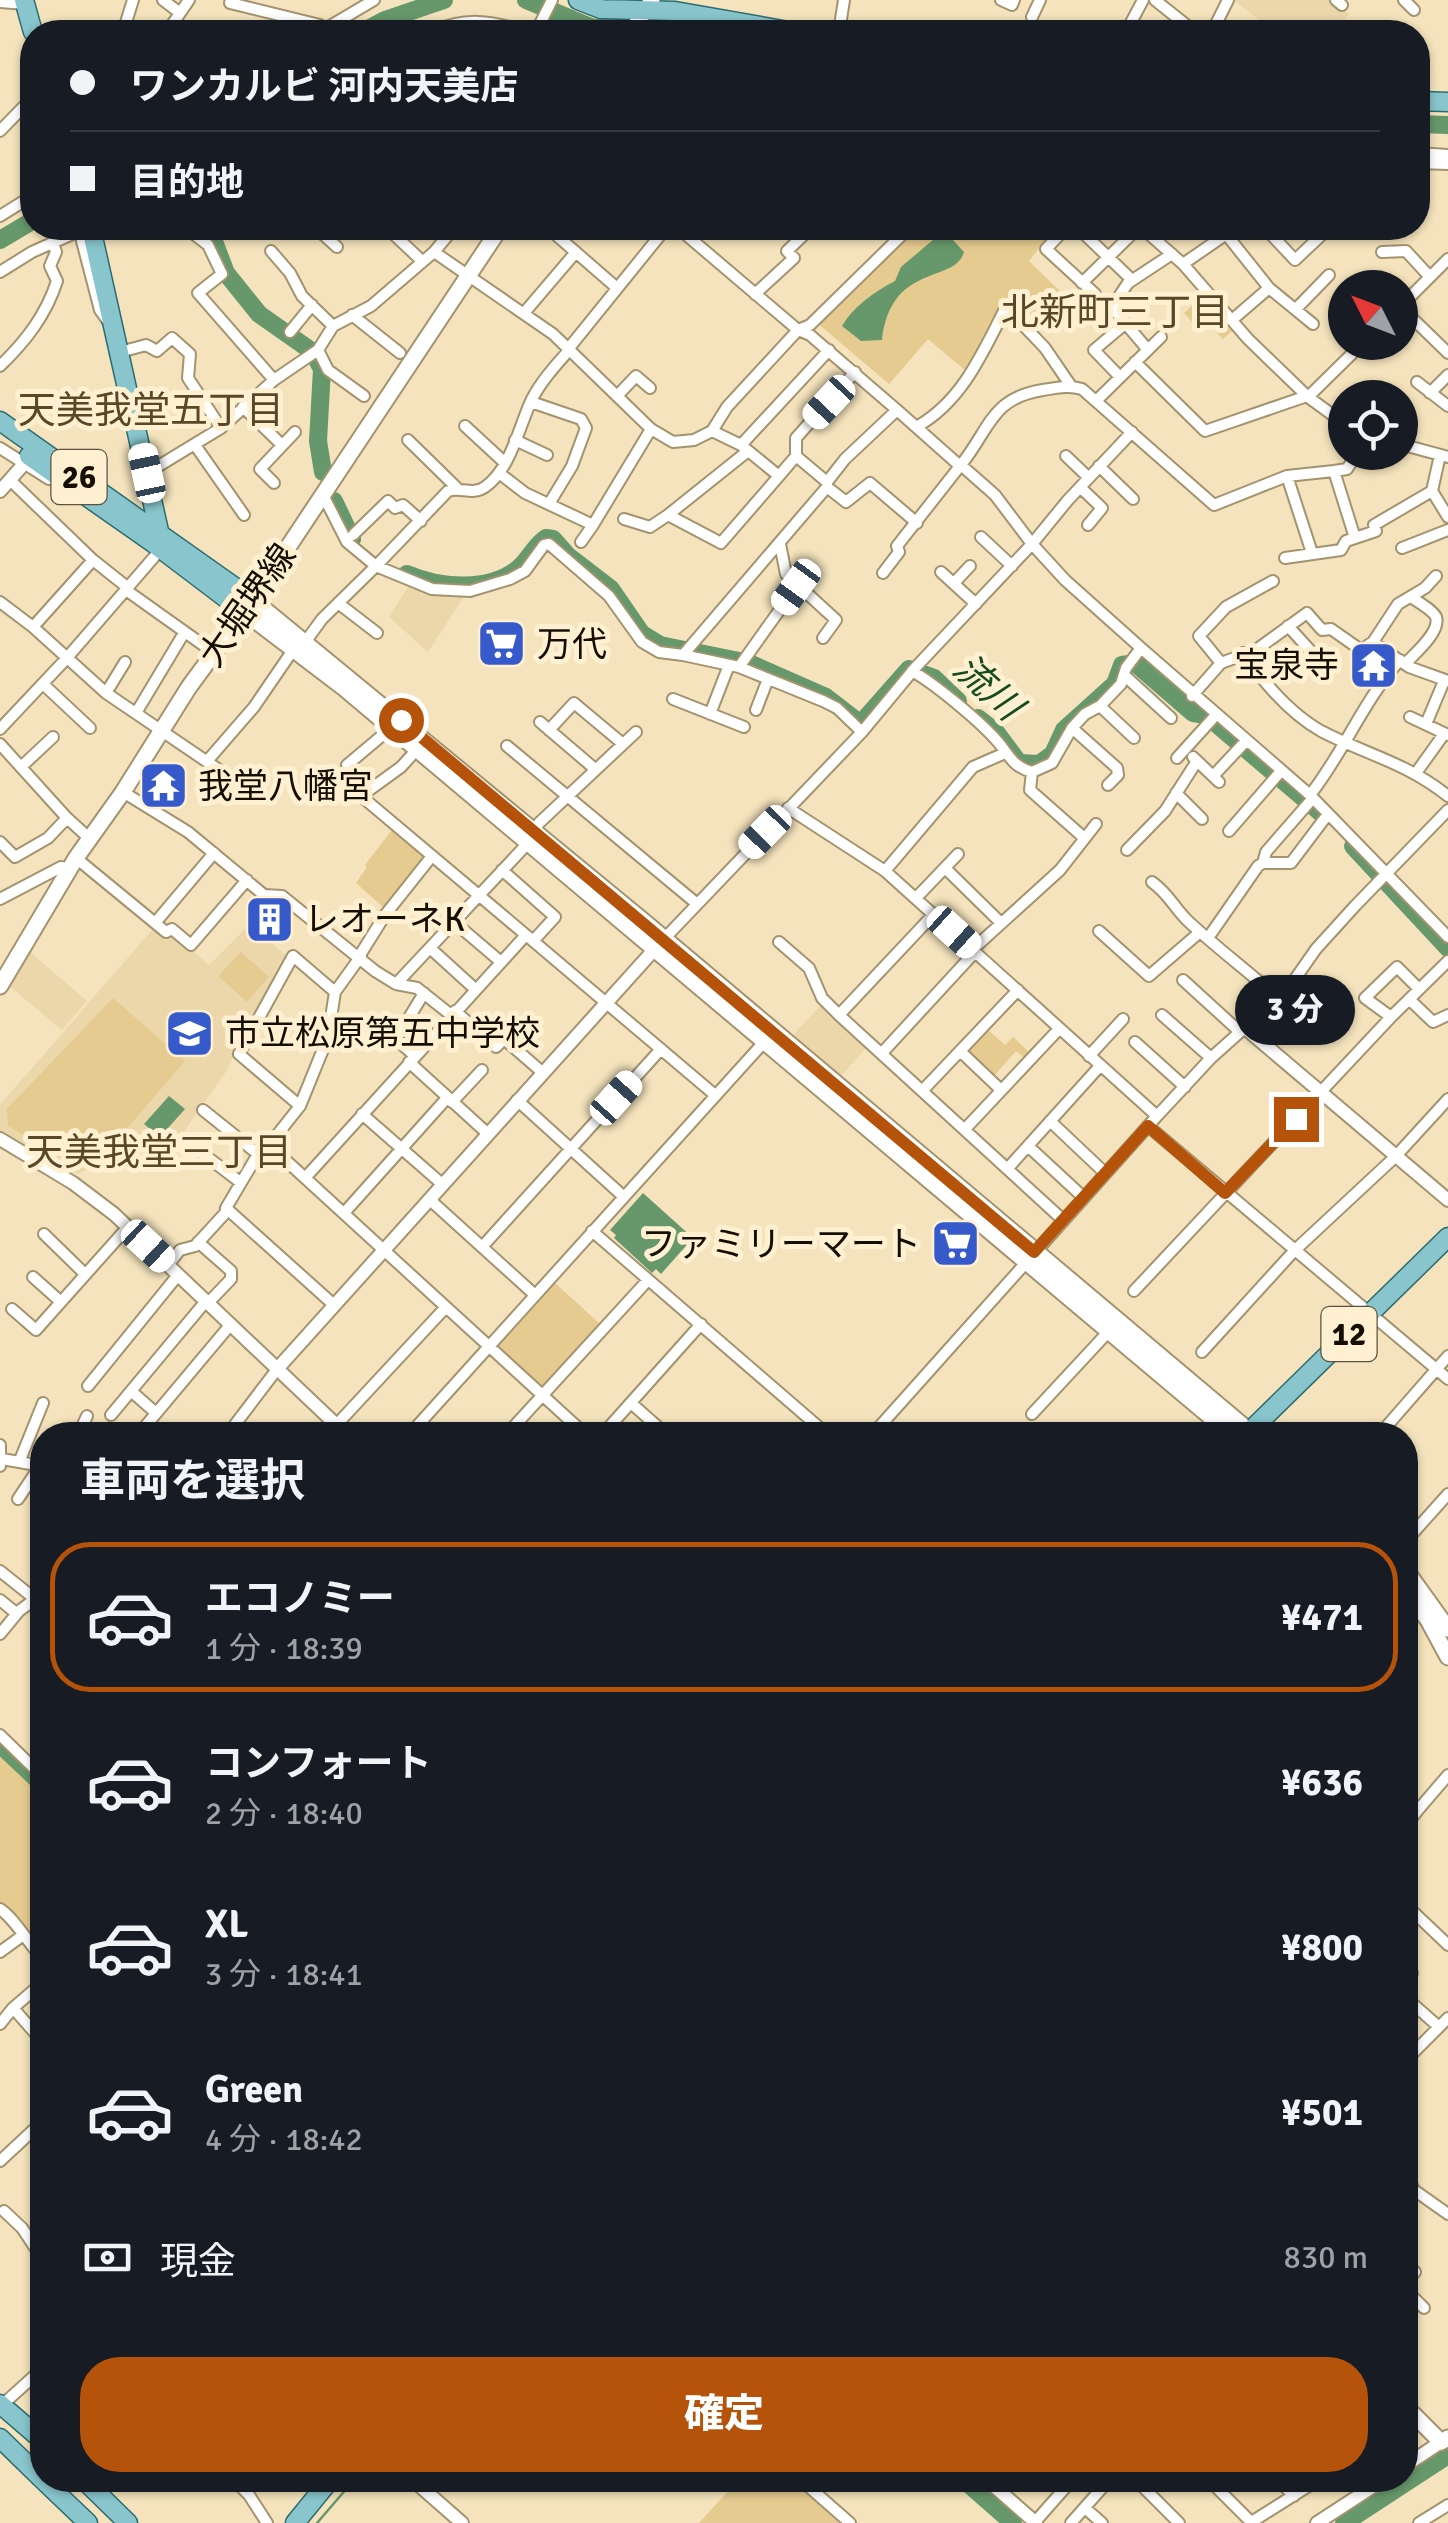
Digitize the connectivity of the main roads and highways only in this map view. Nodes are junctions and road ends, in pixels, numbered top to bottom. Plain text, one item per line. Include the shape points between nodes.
1 (578, 0) edge
2 (679, 5) edge
3 (643, 15) edge
4 (743, 20) edge
5 (88, 240) edge
6 (492, 240) edge
7 (0, 421) edge
8 (0, 435) edge
9 (158, 541) junction
10 (248, 606) junction
11 (300, 645) junction
12 (421, 745) junction
13 (659, 944) junction
14 (0, 986) edge
15 (1448, 1237) edge
16 (1031, 1256) junction
17 (1230, 1422) edge
18 (1232, 1422) edge
19 (1259, 1422) edge
20 (1418, 1587) edge
21 (1418, 1607) edge
22 (1448, 1629) edge
23 (1448, 1657) edge
24 (0, 2405) edge
25 (1418, 2417) edge
26 (30, 2430) edge
27 (0, 2438) edge
28 (1445, 2440) edge
29 (30, 2467) edge
30 (56, 2492) edge
31 (96, 2492) edge
32 (320, 2492) edge
33 (88, 2523) edge
34 (128, 2523) edge
35 (295, 2523) edge

1 - 3 main road
2 - 3 main road
2 - 4 main road
5 - 9 main road, 26 via 115,329
6 - 10 main road, 大堀堺線
7 - 9 main road, 26
8 - 9 main road, 26
9 - 10 main road, 26
10 - 11 main road
10 - 14 main road, 大堀堺線 via 73,864
11 - 12 main road
11 - 12 main road via 392,728
12 - 13 main road
13 - 16 main road
13 - 16 main road via 765,1041
15 - 19 main road, 12
16 - 17 main road via 1110,1330
16 - 18 main road
20 - 22 main road
21 - 23 main road
24 - 26 main road
25 - 28 main road
27 - 29 main road
30 - 33 main road
31 - 34 main road
32 - 35 main road

